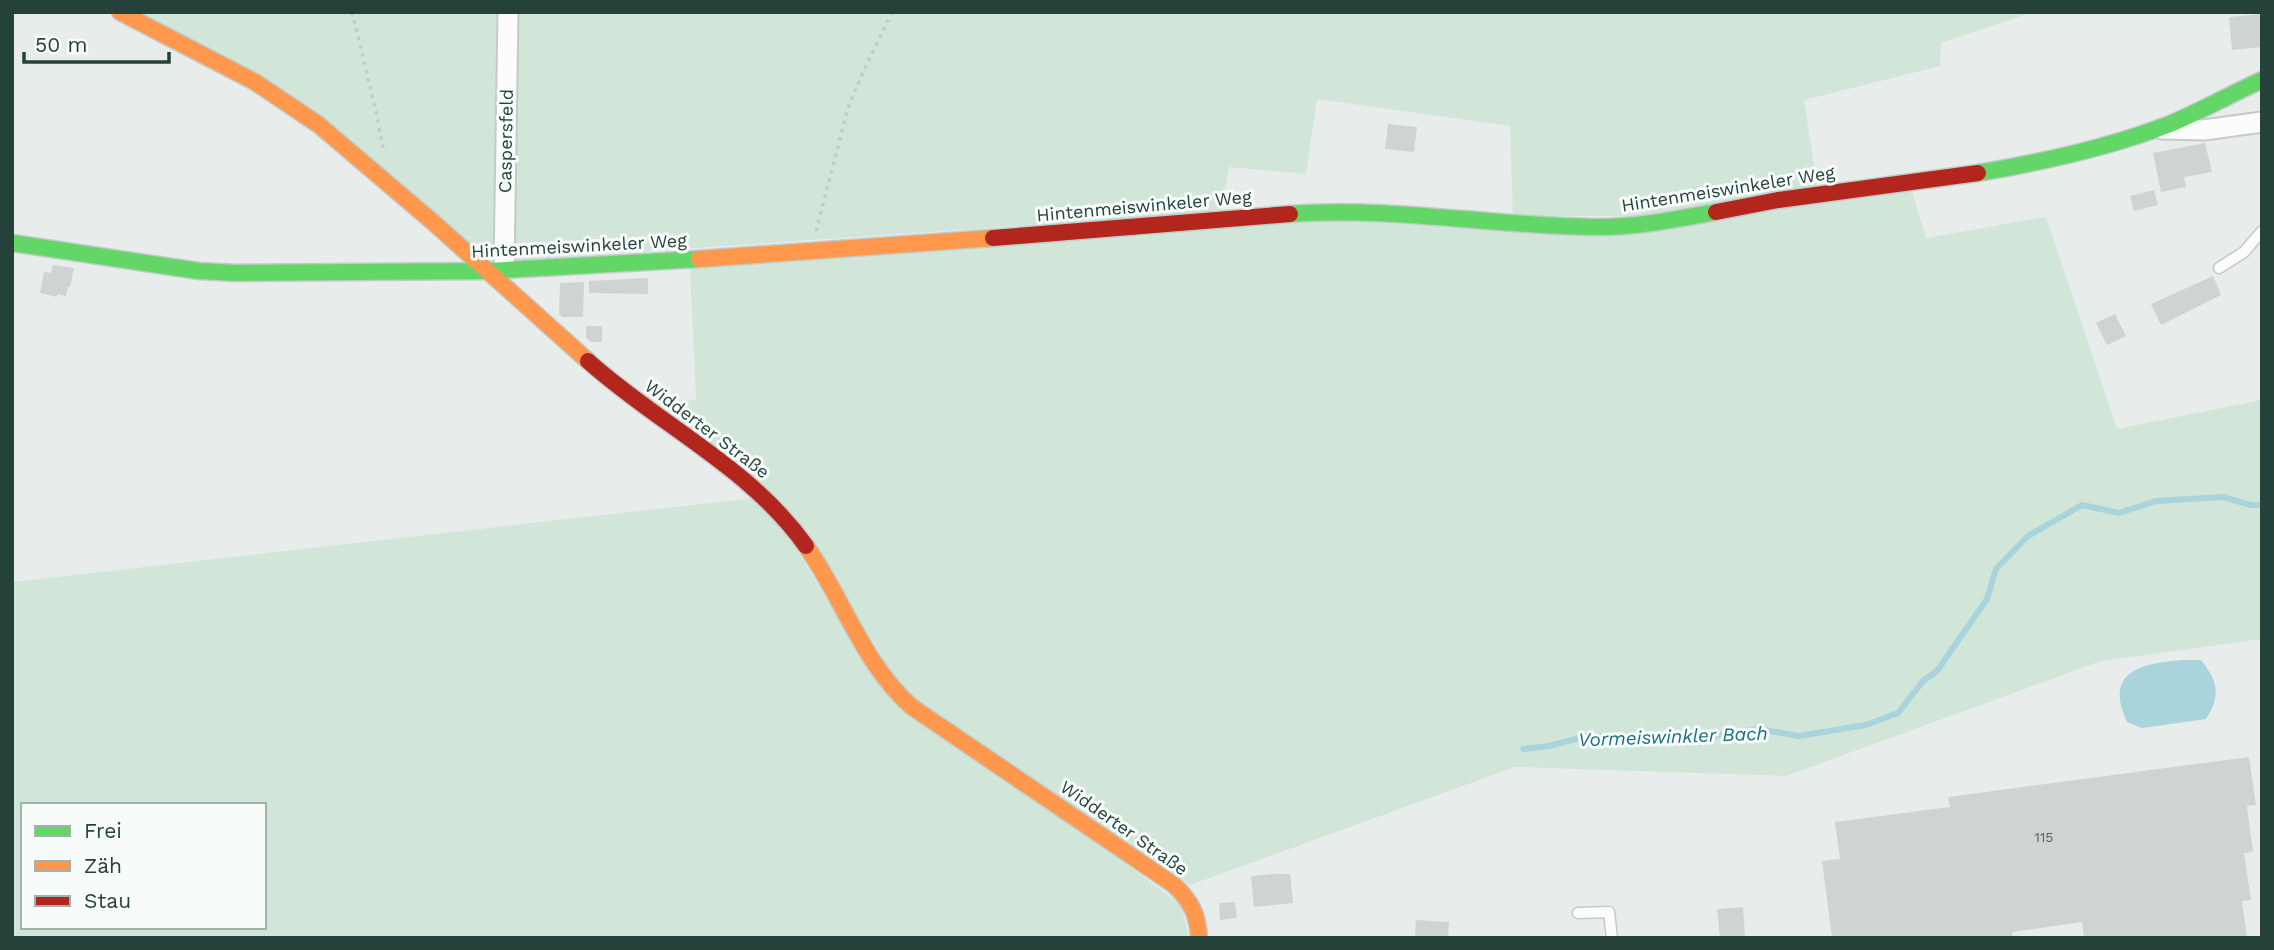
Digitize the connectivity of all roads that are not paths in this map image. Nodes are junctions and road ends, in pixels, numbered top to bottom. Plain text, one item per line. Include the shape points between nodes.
1 (120, 12) edge
2 (508, 12) edge
3 (2262, 80) edge
4 (2262, 122) edge
5 (2158, 129) junction
6 (2262, 231) edge
7 (12, 243) edge
8 (2219, 268) dead end
9 (496, 271) junction
10 (1578, 913) dead end
11 (1199, 938) edge
12 (1612, 938) edge

1 - 9 street, Widderter Straße via 283,99
2 - 9 street, Caspersfeld
3 - 5 street, Hintenmeiswinkeler Weg
4 - 5 street via 2204,130
5 - 9 street, Hintenmeiswinkeler Weg via 2002,170 1632,225 1569,226 1335,211 812,252
6 - 8 lane via 2244,252
7 - 9 street, Hintenmeiswinkeler Weg via 199,271
9 - 11 street, Widderter Straße via 616,386 771,502 809,550 894,691 1174,885 1193,903
10 - 12 lane via 1609,912

